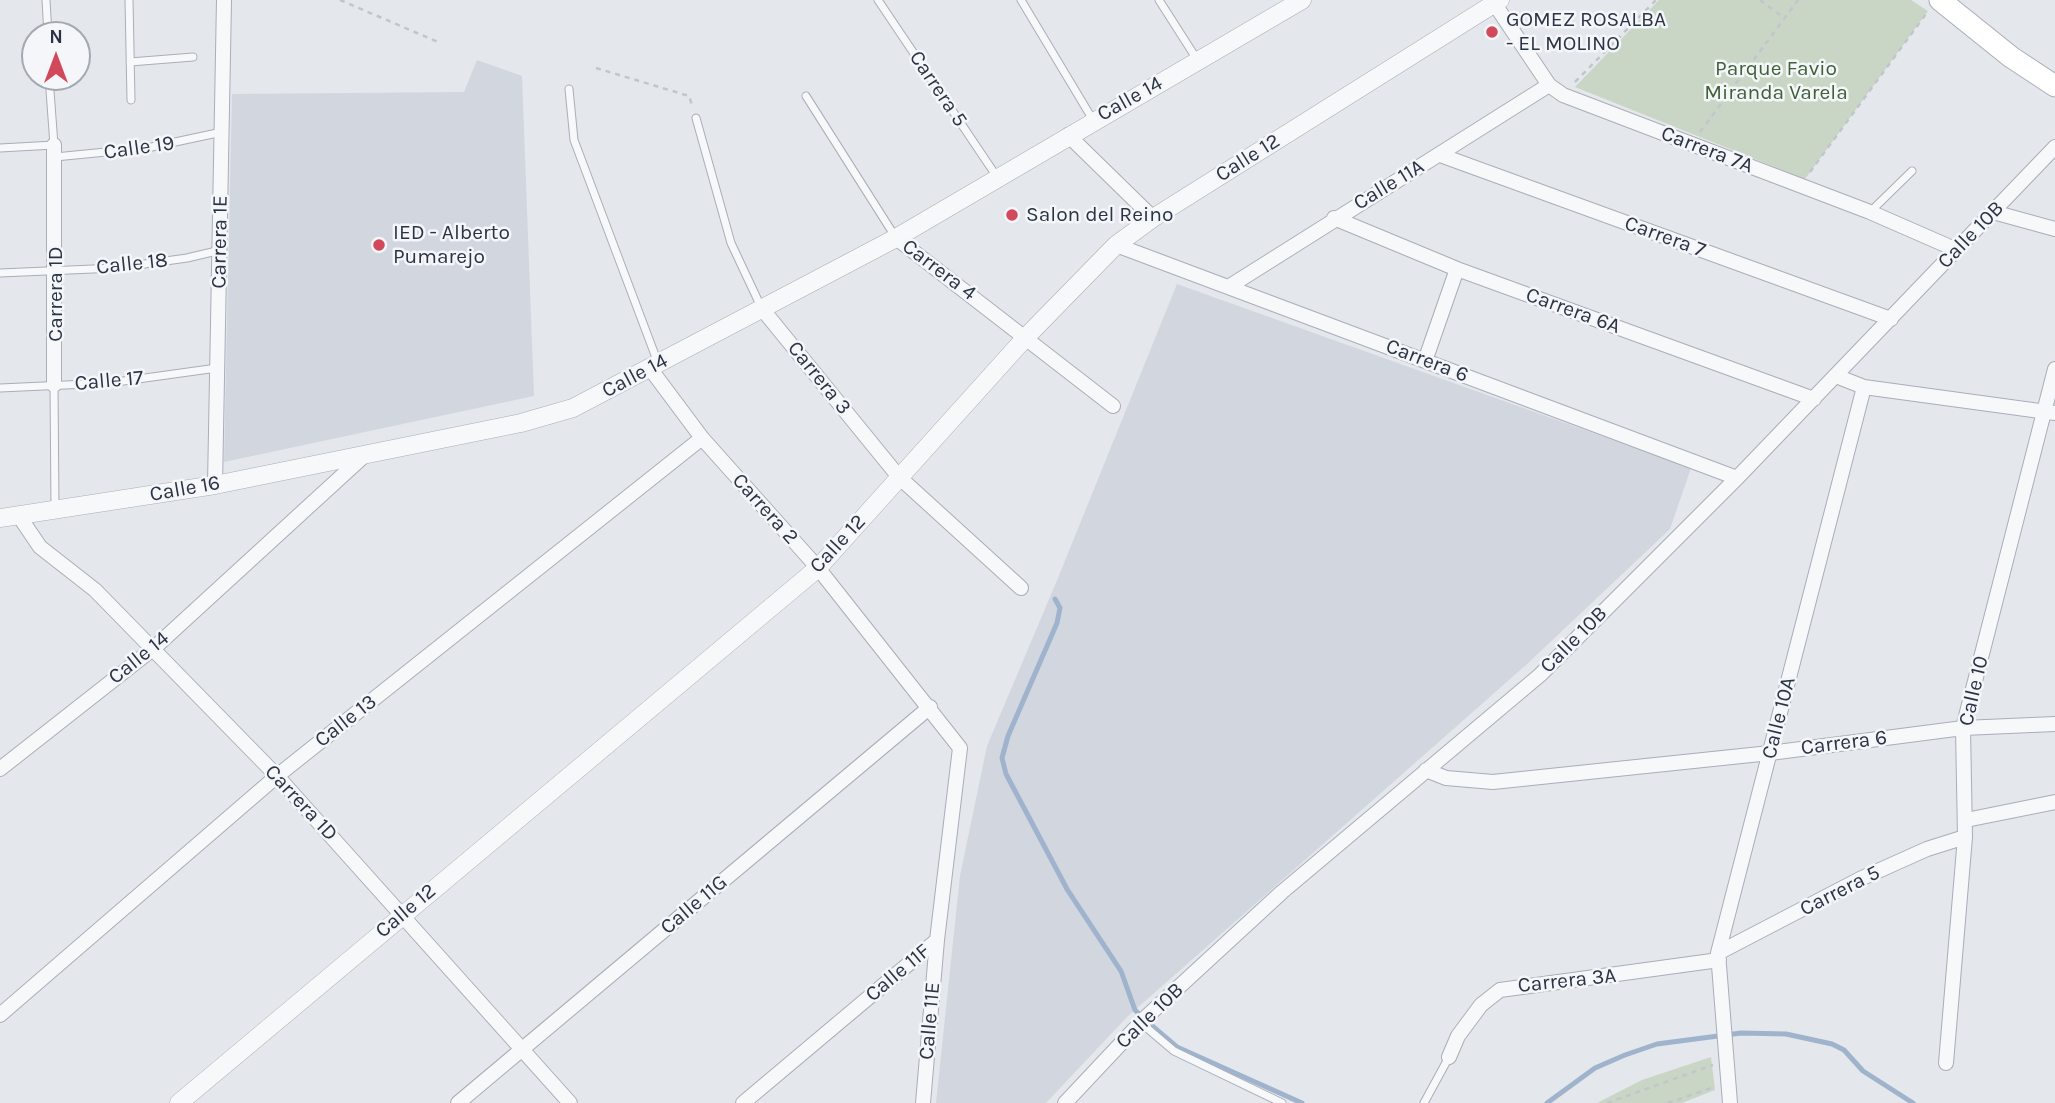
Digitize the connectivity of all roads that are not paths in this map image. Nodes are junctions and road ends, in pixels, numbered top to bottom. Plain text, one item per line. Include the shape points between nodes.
1 (46, 0) edge
2 (129, 0) edge
3 (225, 0) edge
4 (878, 0) edge
5 (1021, 0) edge
6 (1159, 0) edge
7 (1296, 1) edge
8 (1497, 2) edge
9 (1470, 6) edge
10 (1934, 6) edge
11 (47, 21) edge
12 (193, 57) dead end
13 (1198, 61) junction
14 (130, 62) junction
15 (1549, 85) junction
16 (2055, 86) edge
17 (569, 89) dead end
18 (50, 91) edge
19 (806, 96) dead end
20 (131, 100) dead end
21 (696, 118) road end
22 (1093, 120) junction
23 (222, 132) junction
24 (1068, 135) junction
25 (2055, 147) edge
26 (0, 148) edge
27 (55, 151) junction
28 (1440, 155) junction
29 (1912, 170) dead end
30 (998, 178) junction
31 (1870, 212) junction
32 (1993, 212) junction
33 (1153, 218) junction
34 (1334, 218) junction
35 (2055, 229) edge
36 (896, 238) junction
37 (1116, 245) junction
38 (221, 250) junction
39 (1957, 250) junction
40 (56, 269) junction
41 (1457, 269) junction
42 (0, 273) edge
43 (1230, 286) junction
44 (763, 310) junction
45 (1891, 319) junction
46 (1026, 337) junction
47 (1425, 361) junction
48 (653, 365) junction
49 (217, 368) junction
50 (2055, 369) edge
51 (1836, 376) junction
52 (54, 385) junction
53 (1864, 387) junction
54 (0, 388) edge
55 (1814, 399) junction
56 (1113, 406) dead end
57 (2050, 412) edge
58 (702, 438) junction
59 (368, 452) junction
60 (900, 477) junction
61 (1737, 478) junction
62 (215, 485) junction
63 (55, 511) junction
64 (19, 516) junction
65 (0, 518) edge
66 (818, 568) junction
67 (1021, 588) dead end
68 (154, 648) junction
69 (930, 707) junction
70 (2055, 724) edge
71 (1963, 728) junction
72 (960, 748) joint
73 (1770, 753) junction
74 (0, 769) edge
75 (1426, 770) junction
76 (277, 776) junction
77 (2055, 802) edge
78 (1966, 820) junction
79 (1965, 837) junction
80 (403, 914) junction
81 (937, 940) junction
82 (1718, 956) junction
83 (0, 1015) edge
84 (1141, 1022) junction
85 (521, 1050) junction
86 (1450, 1057) joint
87 (1946, 1063) dead end
88 (1728, 1102) edge
89 (179, 1103) edge
90 (458, 1103) edge
91 (570, 1103) edge
92 (743, 1103) edge
93 (923, 1103) edge
94 (1065, 1103) edge
95 (1282, 1103) edge
96 (1424, 1103) edge

1 - 11 lane
2 - 14 lane
3 - 23 street, Carrera 1E
4 - 30 lane, Carrera 5
5 - 22 lane
6 - 13 lane
7 - 13 street, Calle 14
8 - 9 street, Calle 12
8 - 15 street, Carrera 7A
9 - 33 street, Calle 12
10 - 16 main road
12 - 14 lane
13 - 22 street, Calle 14
14 - 20 lane
15 - 28 street, Calle 11A
15 - 31 street, Carrera 7A via 1563,95
17 - 48 lane, Carrera 2 via 574,140
18 - 27 lane, Carrera 1D
19 - 36 lane, Carrera 4
21 - 44 lane, Carrera 3 via 731,243
22 - 24 street, Calle 14
23 - 27 lane, Calle 19 via 147,148
23 - 38 street, Carrera 1E
24 - 30 street, Calle 14
24 - 33 street
25 - 32 street, Calle 10B
26 - 27 lane, Calle 19
27 - 40 street, Carrera 1D
28 - 34 street, Calle 11A
28 - 45 street, Carrera 7
29 - 31 lane
30 - 36 street, Calle 14
31 - 39 street, Carrera 7A
32 - 35 street
32 - 39 street, Calle 10B
33 - 37 street, Calle 12
34 - 41 street, Carrera 6A
34 - 43 street, Calle 11A
36 - 44 street, Calle 14
36 - 46 street, Carrera 4
37 - 43 street, Carrera 6
37 - 46 street, Calle 12
38 - 40 lane, Calle 18 via 116,268
38 - 49 street, Carrera 1E
39 - 45 street, Calle 10B
40 - 42 lane, Calle 18
40 - 52 street, Carrera 1D
41 - 47 street
41 - 55 street, Carrera 6A
43 - 47 street, Carrera 6
44 - 48 street, Calle 14
44 - 60 street, Carrera 3
45 - 51 street, Calle 10B
46 - 56 street, Carrera 4
46 - 60 street, Calle 12
47 - 61 street, Carrera 6
48 - 58 street, Carrera 2
48 - 59 street, Calle 14 via 573,408 521,423
49 - 52 lane, Calle 17 via 109,383
49 - 62 street, Carrera 1E
50 - 57 street, Calle 10
51 - 53 street
51 - 55 street, Calle 10B
52 - 54 lane, Calle 17
52 - 63 lane, Carrera 1D
53 - 57 street
53 - 73 street, Calle 10A
55 - 61 street, Calle 10B
57 - 71 street, Calle 10
58 - 66 street, Carrera 2
58 - 76 street, Calle 13
59 - 62 street, Calle 16
59 - 68 street, Calle 14
60 - 66 street, Calle 12
60 - 67 street, Carrera 3
61 - 75 street, Calle 10B via 1540,675
62 - 63 street, Calle 16
63 - 64 street, Calle 16
64 - 65 street, Calle 16
64 - 68 street, Carrera 1D via 40,547 94,590
66 - 69 street, Carrera 2
66 - 80 street, Calle 12
68 - 74 street, Calle 14
68 - 76 street, Carrera 1D
69 - 72 street, Carrera 2
69 - 85 street, Calle 11G
70 - 71 street, Carrera 6
71 - 73 street, Carrera 6
71 - 78 street, Calle 10
72 - 81 street, Calle 11F
73 - 75 street, Carrera 6 via 1493,782 1446,778
73 - 82 street, Calle 10A
75 - 84 street, Calle 10B via 1282,892
76 - 80 street, Carrera 1D
76 - 83 street, Calle 13
77 - 78 street
78 - 79 street, Calle 10
79 - 82 street, Carrera 5 via 1860,879
79 - 87 street, Calle 10
80 - 85 street, Carrera 1D
80 - 89 street, Calle 12
81 - 92 street, Calle 11F
81 - 93 street, Calle 11E
82 - 86 street, Carrera 3A via 1500,990 1481,1005 1458,1036
82 - 88 street, Calle 10A
84 - 94 street, Calle 10B
84 - 95 lane via 1174,1051
85 - 90 street, Calle 11G
85 - 91 street, Carrera 1D
86 - 96 lane

